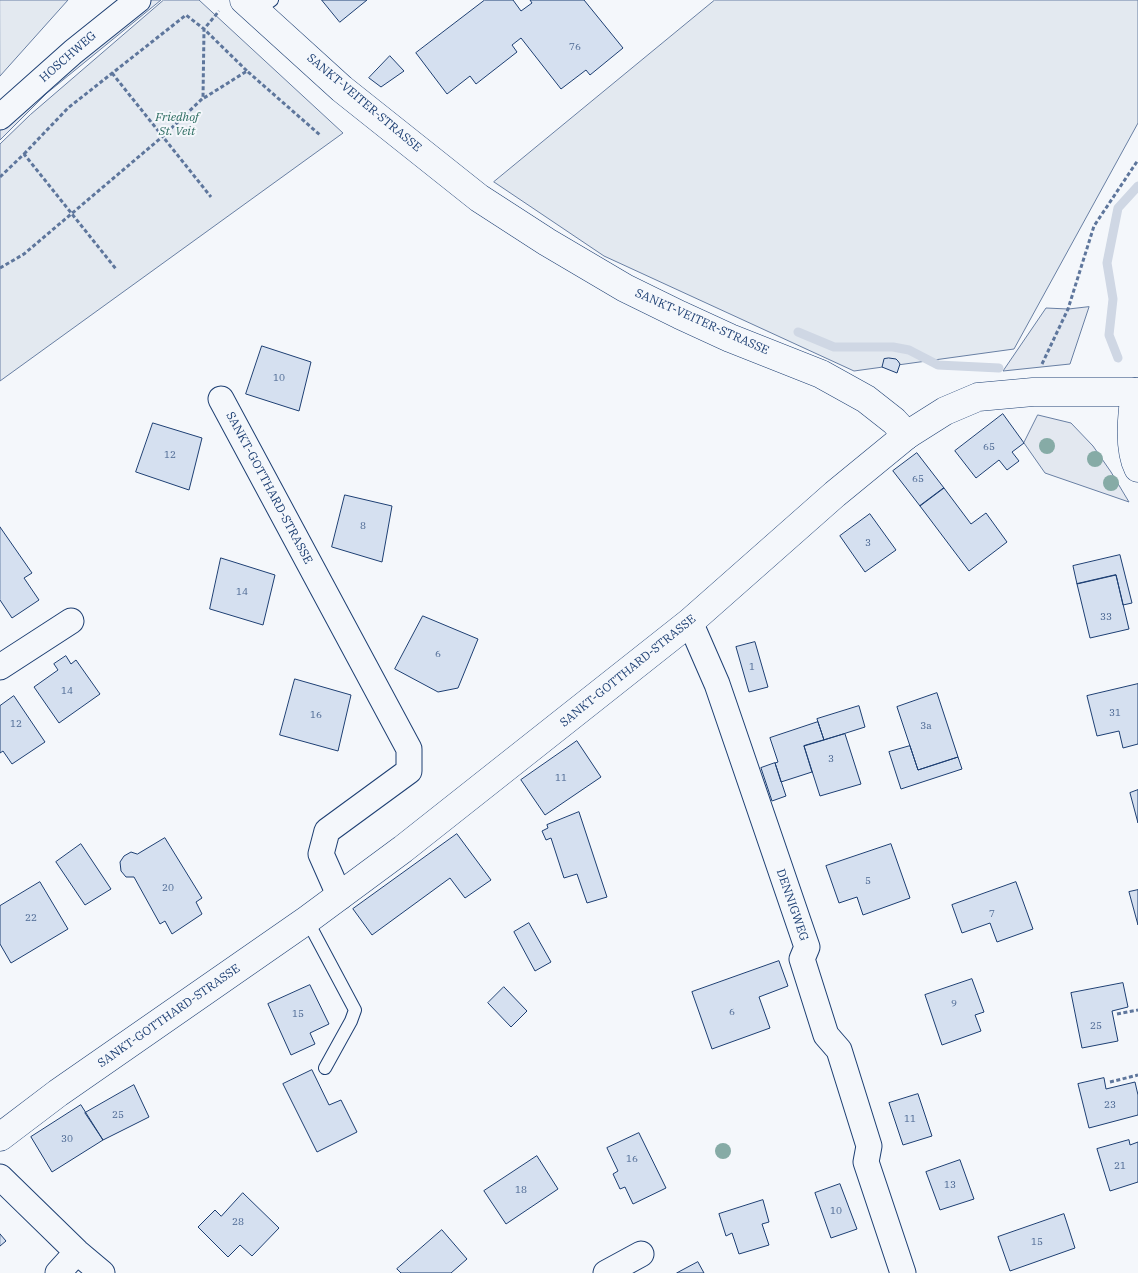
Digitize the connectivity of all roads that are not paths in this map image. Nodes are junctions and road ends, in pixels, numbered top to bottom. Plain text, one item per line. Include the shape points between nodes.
1 (138, 0) edge
2 (249, 4) edge
3 (0, 118) edge
4 (1137, 388) edge
5 (221, 399) dead end
6 (908, 435) junction
7 (1138, 468) edge
8 (71, 621) dead end
9 (690, 622) junction
10 (0, 667) edge
11 (340, 897) junction
12 (307, 920) junction
13 (325, 1068) dead end
14 (0, 1137) edge
15 (0, 1177) edge
16 (77, 1252) junction
17 (642, 1254) dead end
18 (58, 1273) edge
19 (102, 1273) edge
20 (606, 1273) edge
21 (903, 1273) edge

1 - 3 street, HOSCHWEG via 73,52
2 - 6 main road, SANKT-VEITER-STRASSE via 342,88 479,198 626,288 680,315 829,378 866,399
4 - 6 main road via 978,397 945,411
4 - 7 main road via 1132,434
5 - 11 street, SANKT-GOTTHARD-STRASSE via 409,749 409,770 326,831 321,854
6 - 9 main road, SANKT-GOTTHARD-STRASSE via 835,494
8 - 10 street
9 - 11 main road, SANKT-GOTTHARD-STRASSE
9 - 21 street, DENNIGWEG via 717,684 807,947 802,959 826,1035 838,1050 850,1085 869,1146 866,1162
11 - 12 main road, SANKT-GOTTHARD-STRASSE
12 - 13 lane via 355,1010
12 - 14 main road, SANKT-GOTTHARD-STRASSE
15 - 16 street
16 - 18 street
16 - 19 street
17 - 20 street

